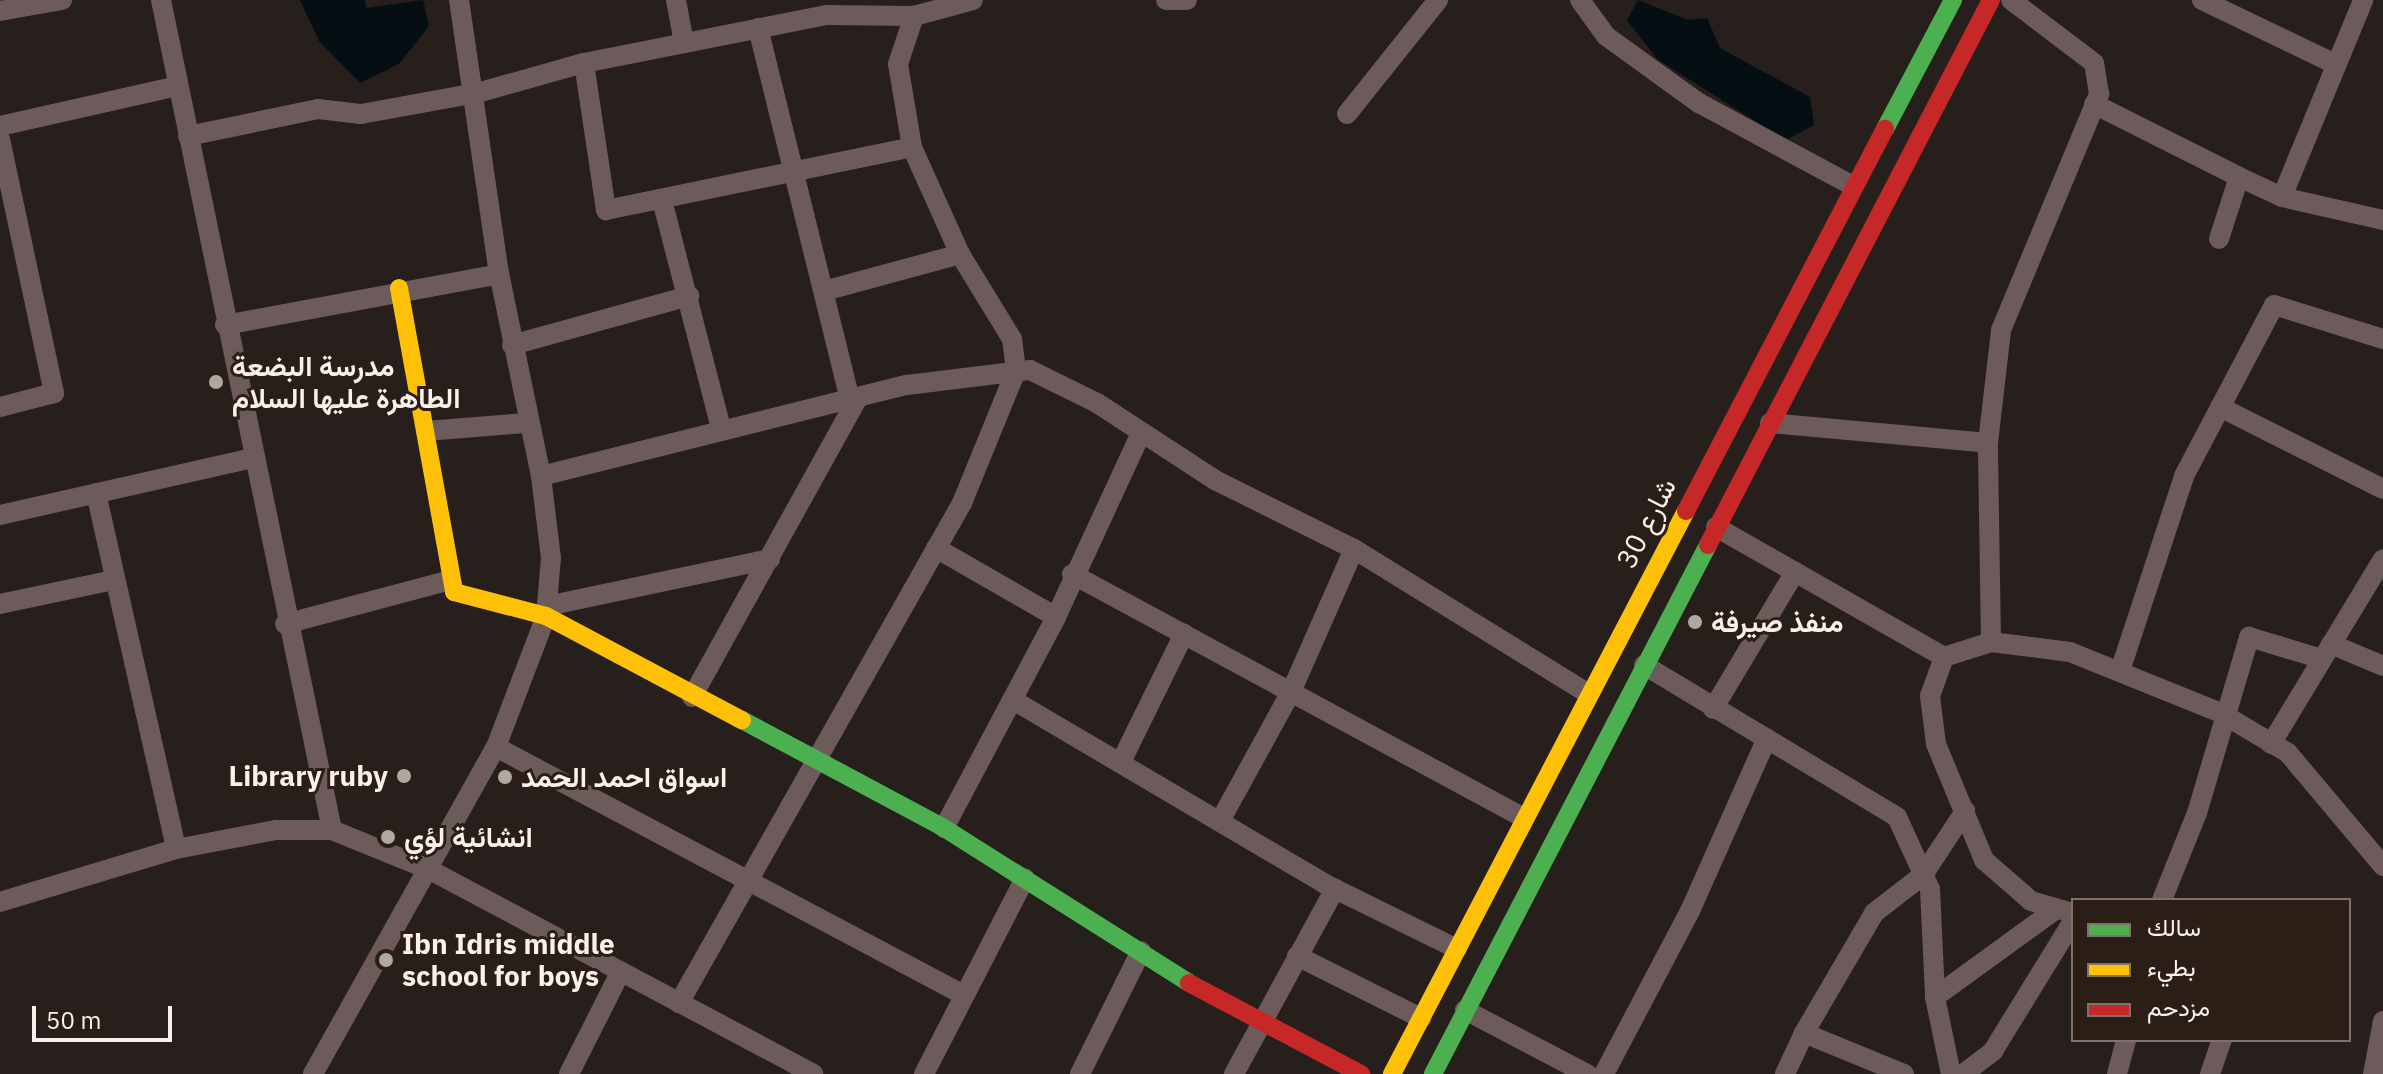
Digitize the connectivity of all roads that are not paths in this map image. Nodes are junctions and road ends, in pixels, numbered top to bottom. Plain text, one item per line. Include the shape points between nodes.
1 (62, 0) edge
2 (161, 0) edge
3 (459, 0) edge
4 (676, 0) edge
5 (1166, 0) edge
6 (1187, 0) edge
7 (1438, 0) edge
8 (1568, 0) edge
9 (1953, 0) edge
10 (1991, 0) edge
11 (2011, 0) edge
12 (2202, 0) edge
13 (2363, 0) edge
14 (965, 1) edge
15 (7, 7) edge
16 (824, 7) edge
17 (1584, 9) edge
18 (914, 16) junction
19 (758, 28) junction
20 (684, 43) junction
21 (584, 63) junction
22 (2333, 63) junction
23 (178, 86) junction
24 (477, 93) junction
25 (2094, 104) junction
26 (1347, 114) dead end
27 (0, 126) edge
28 (188, 136) junction
29 (0, 139) edge
30 (912, 147) junction
31 (1867, 159) junction
32 (792, 170) junction
33 (1899, 175) junction
34 (2239, 177) junction
35 (1853, 186) junction
36 (2282, 197) junction
37 (662, 200) junction
38 (2383, 220) edge
39 (1831, 229) junction
40 (2219, 239) dead end
41 (1861, 248) junction
42 (960, 254) junction
43 (499, 274) junction
44 (399, 288) junction
45 (824, 291) junction
46 (689, 296) junction
47 (225, 325) junction
48 (2383, 339) edge
49 (512, 345) junction
50 (1016, 371) junction
51 (854, 398) junction
52 (0, 407) edge
53 (2220, 407) junction
54 (526, 423) junction
55 (1770, 423) junction
56 (721, 428) junction
57 (426, 431) junction
58 (1140, 435) junction
59 (1988, 443) junction
60 (252, 458) junction
61 (541, 476) junction
62 (2383, 489) edge
63 (96, 493) junction
64 (0, 515) edge
65 (1716, 527) junction
66 (936, 548) junction
67 (1354, 549) junction
68 (770, 559) junction
69 (2383, 559) edge
70 (1795, 572) junction
71 (1072, 574) junction
72 (114, 580) junction
73 (447, 581) junction
74 (0, 604) edge
75 (546, 611) junction
76 (1056, 617) junction
77 (285, 624) junction
78 (1184, 634) junction
79 (1991, 642) junction
80 (2327, 652) junction
81 (1944, 657) junction
82 (1644, 665) junction
83 (2383, 666) edge
84 (2120, 671) junction
85 (1291, 692) junction
86 (1589, 694) junction
87 (692, 697) junction
88 (1013, 700) junction
89 (1713, 709) junction
90 (2221, 713) junction
91 (1767, 738) junction
92 (2271, 744) junction
93 (496, 747) junction
94 (1121, 762) junction
95 (813, 763) junction
96 (1965, 811) junction
97 (1524, 818) junction
98 (1220, 821) junction
99 (944, 828) junction
100 (332, 830) junction
101 (176, 849) junction
102 (2383, 866) edge
103 (430, 870) junction
104 (1923, 875) junction
105 (1025, 878) junction
106 (749, 880) junction
107 (1335, 889) junction
108 (2163, 898) edge
109 (0, 902) edge
110 (2067, 914) edge
111 (1457, 949) junction
112 (1141, 951) junction
113 (1297, 956) junction
114 (621, 971) junction
115 (962, 994) junction
116 (1935, 997) junction
117 (679, 1003) junction
118 (1465, 1010) junction
119 (1421, 1018) junction
120 (1260, 1021) junction
121 (2383, 1021) edge
122 (1804, 1033) junction
123 (2125, 1042) edge
124 (2221, 1042) edge
125 (802, 1071) edge
126 (313, 1074) edge
127 (569, 1074) edge
128 (924, 1074) edge
129 (1080, 1074) edge
130 (1234, 1074) edge
131 (1361, 1074) edge
132 (1392, 1074) edge
133 (1433, 1074) edge
134 (1587, 1074) edge
135 (1604, 1074) edge
136 (1785, 1074) edge
137 (1904, 1074) edge
138 (1951, 1074) edge
139 (1963, 1074) edge
140 (2117, 1074) edge
141 (2210, 1074) edge
142 (2373, 1074) edge

1 - 15 street
2 - 23 street
3 - 24 street
4 - 20 street
5 - 6 street
7 - 26 street
8 - 17 street
9 - 31 street, شارع 30
10 - 33 street
11 - 25 street via 2094,63
12 - 22 street
13 - 22 street
14 - 18 street
16 - 18 street
16 - 19 street
17 - 35 street via 1699,103
18 - 30 street via 898,64
19 - 20 street
19 - 32 street
20 - 21 street
21 - 24 street
21 - 37 street via 606,210
22 - 36 street
23 - 27 street
23 - 28 street
24 - 28 street via 361,114 318,109
24 - 43 street
25 - 34 street
25 - 59 street via 2001,330
28 - 47 street
29 - 52 street via 54,393
30 - 32 street
30 - 42 street
31 - 33 street via 1883,177
31 - 35 street, شارع 30
32 - 37 street
32 - 45 street
33 - 41 street
34 - 36 street
34 - 40 street
35 - 39 street, شارع 30
36 - 38 street
37 - 46 street
39 - 41 street via 1848,228
39 - 86 street, شارع 30
41 - 55 street
42 - 45 street
42 - 50 street via 1012,339
43 - 44 street
43 - 49 street
44 - 47 street
44 - 57 street
45 - 51 street
46 - 49 street
46 - 56 street
47 - 60 street
48 - 53 street via 2274,305
49 - 54 street
50 - 51 street
50 - 58 street via 1030,370 1097,403
50 - 66 street
51 - 56 street
51 - 68 street
53 - 62 street
53 - 84 street via 2184,476
54 - 57 street
54 - 61 street
55 - 59 street
55 - 65 street
56 - 61 street
57 - 73 street
58 - 67 street
58 - 71 street
59 - 79 street
60 - 63 street
60 - 77 street
61 - 75 street via 551,558
63 - 64 street
63 - 72 street
65 - 70 street
65 - 82 street
66 - 76 street
66 - 95 street
67 - 85 street
67 - 86 street
68 - 75 street
68 - 87 street
69 - 80 street
70 - 81 street
70 - 89 street
71 - 76 street
71 - 78 street
72 - 74 street
72 - 101 street
73 - 75 street via 465,600
73 - 77 street
75 - 87 street
75 - 93 street
76 - 88 street
77 - 100 street
78 - 85 street
78 - 94 street
79 - 81 street
79 - 84 street via 2070,652
80 - 83 street
80 - 90 street via 2249,637
80 - 92 street
81 - 96 street via 1930,696 1936,744
82 - 89 street
82 - 118 street
84 - 90 street
85 - 97 street
85 - 98 street
86 - 97 street, شارع 30
87 - 95 street
88 - 94 street
88 - 99 street
89 - 91 street
90 - 92 street
90 - 108 street via 2197,813
91 - 104 street via 1897,817
91 - 135 street via 1690,911
92 - 102 street via 2288,753
93 - 103 street
93 - 106 street
94 - 98 street
95 - 99 street
95 - 106 street
96 - 104 street
96 - 110 street via 1992,869 2031,901
97 - 111 street, شارع 30
98 - 107 street
99 - 105 street
100 - 101 street via 276,830
100 - 103 street
101 - 109 street
103 - 114 street
103 - 126 street
104 - 116 street
104 - 122 street via 1874,913
105 - 112 street
105 - 115 street
106 - 115 street
106 - 117 street
107 - 111 street
107 - 113 street
110 - 116 street
110 - 139 street via 1993,1051
111 - 119 street, شارع 30
112 - 120 street
112 - 129 street
113 - 119 street
113 - 120 street
114 - 117 street
114 - 127 street
115 - 128 street
116 - 138 street
117 - 125 street
118 - 133 street
118 - 134 street
119 - 132 street, شارع 30
120 - 130 street
120 - 131 street
121 - 142 street
122 - 136 street
122 - 137 street
123 - 140 street
124 - 141 street

